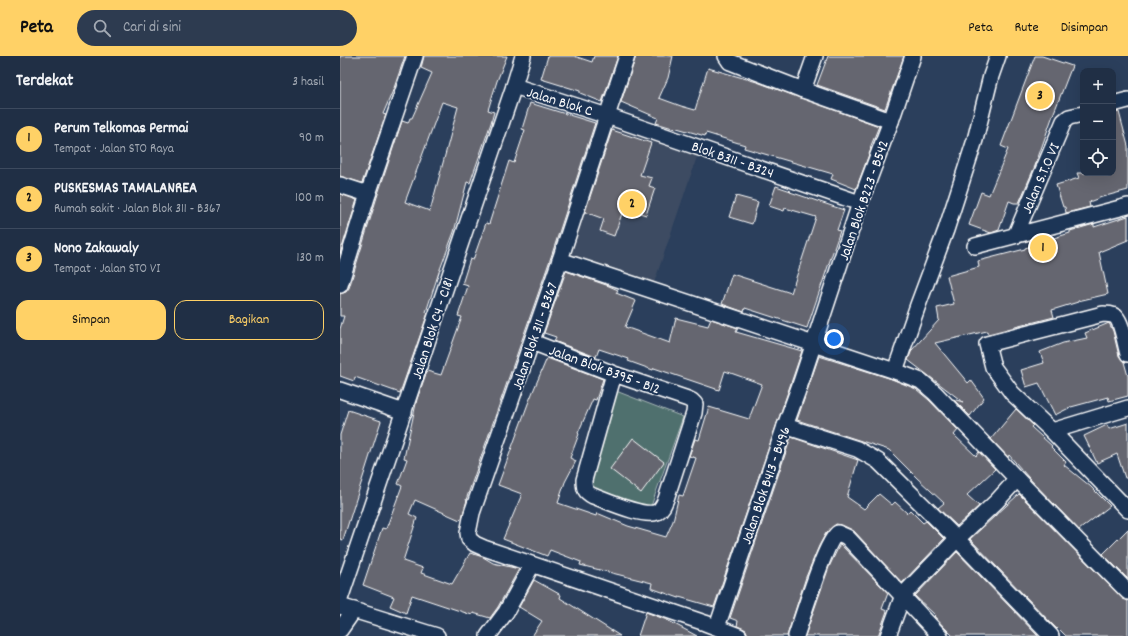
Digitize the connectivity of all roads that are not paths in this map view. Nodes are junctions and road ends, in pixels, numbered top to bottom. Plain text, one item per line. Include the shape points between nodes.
1 (415, 56) edge
2 (523, 56) edge
3 (627, 56) edge
4 (726, 56) edge
5 (815, 56) edge
6 (913, 56) edge
7 (998, 56) edge
8 (514, 86) junction
9 (803, 90) junction
10 (1128, 100) edge
11 (1116, 103) edge
12 (1080, 115) edge
13 (607, 116) junction
14 (891, 121) junction
15 (340, 185) edge
16 (368, 194) junction
17 (860, 203) junction
18 (1128, 206) edge
19 (1016, 234) junction
20 (975, 246) dead end
21 (560, 260) junction
22 (340, 286) edge
23 (532, 342) junction
24 (814, 344) junction
25 (1128, 354) edge
26 (895, 371) junction
27 (614, 374) junction
28 (340, 390) edge
29 (1128, 408) edge
30 (404, 412) junction
31 (785, 426) junction
32 (1052, 431) junction
33 (1017, 479) junction
34 (1128, 510) edge
35 (957, 539) junction
36 (532, 565) junction
37 (1128, 592) edge
38 (903, 595) junction
39 (340, 599) edge
40 (347, 608) edge
41 (717, 627) junction
42 (340, 630) edge
43 (437, 636) edge
44 (488, 636) edge
45 (739, 636) edge
46 (796, 636) edge
47 (888, 636) edge
48 (940, 636) edge
49 (1051, 636) edge

1 - 16 street
2 - 8 street, Jalan Blok C4 - C181
3 - 13 street, Jalan Blok 311 - B367
4 - 9 street via 733,64
5 - 9 street
6 - 14 street, Jalan Blok B223 - B542
7 - 26 street via 946,230
8 - 13 street, Jalan Blok C
8 - 30 street, Jalan Blok C4 - C181
9 - 14 street
10 - 11 street
12 - 19 street, Jalan S.T.O VI via 1064,121
13 - 17 street, Blok B311 - B324
13 - 21 street, Jalan Blok 311 - B367
14 - 17 street, Jalan Blok B223 - B542
15 - 16 street
16 - 22 street
17 - 24 street, Jalan Blok B223 - B542
18 - 19 street
19 - 20 street
21 - 23 street, Jalan Blok 311 - B367
21 - 24 street
23 - 27 street, Jalan Blok B395 - B12
23 - 36 street, Jalan Blok 311 - B367 via 492,453 468,533 474,544
24 - 26 street
24 - 31 street, Jalan Blok B413 - B496
25 - 32 street via 1120,324 1116,317 1110,314 987,344 993,367 1012,393
26 - 33 street via 927,385
27 - 27 street, Jalan Blok B395 - B12 via 679,395 695,404 662,507 652,514 643,514 587,493 584,488 584,480
28 - 30 street
29 - 32 street
30 - 39 street, Jalan Blok C4 - C181
31 - 35 street via 857,449 878,461
31 - 41 street, Jalan Blok B413 - B496
32 - 34 street
33 - 35 street
33 - 37 street
35 - 38 street
35 - 49 street
36 - 41 street
36 - 44 street via 506,612
38 - 46 street via 847,537 835,534
38 - 47 street
38 - 48 street
40 - 42 street
40 - 43 street
41 - 45 street

